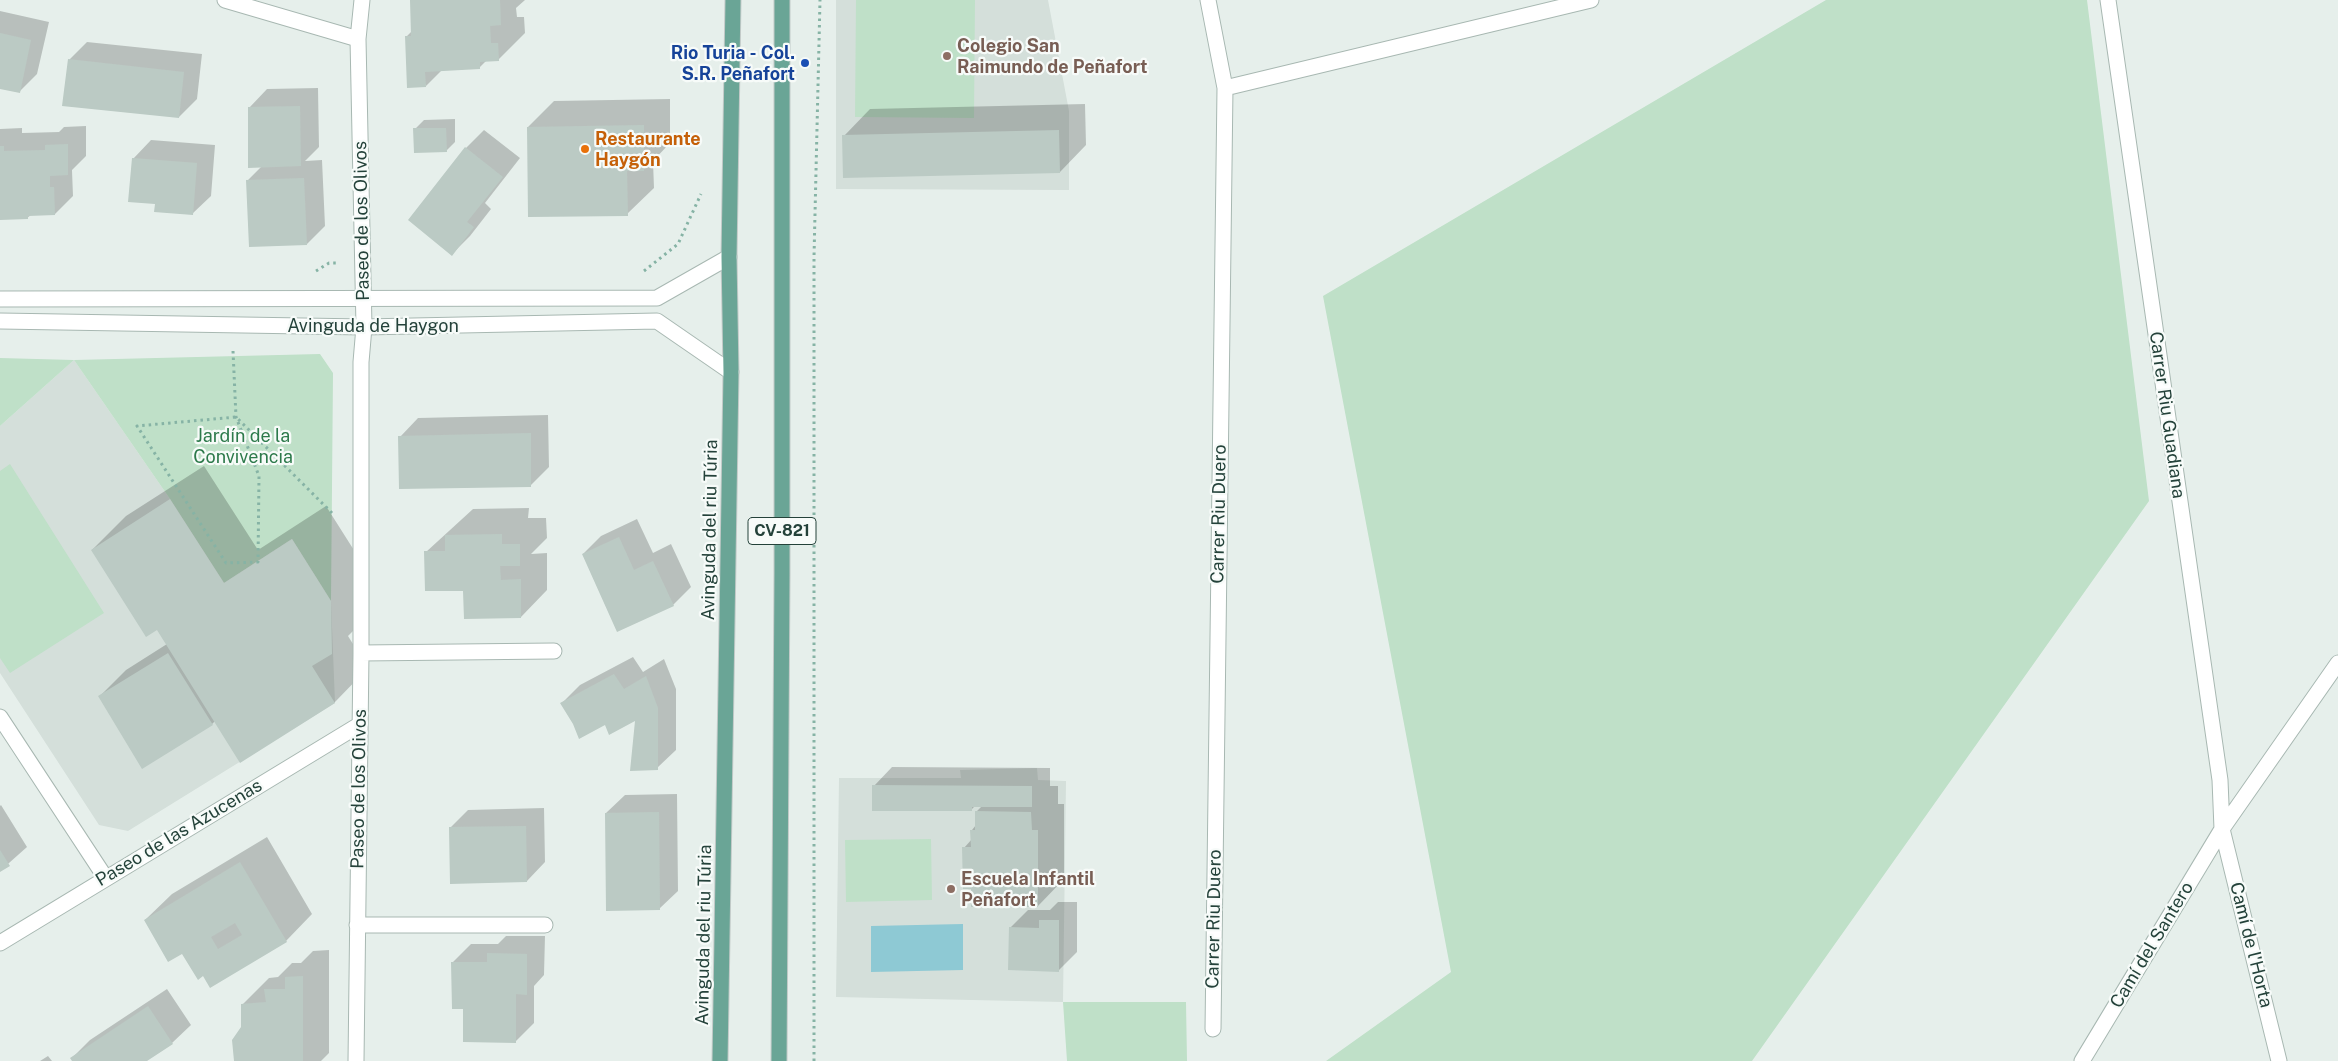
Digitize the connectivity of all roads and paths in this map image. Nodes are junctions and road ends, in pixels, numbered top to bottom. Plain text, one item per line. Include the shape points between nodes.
1 (225, 0) edge
2 (362, 0) edge
3 (733, 0) edge
4 (782, 0) edge
5 (820, 0) edge
6 (1208, 0) edge
7 (1591, 0) edge
8 (2108, 0) edge
9 (358, 39) junction
10 (1224, 88) junction
11 (730, 184) junction
12 (782, 211) junction
13 (814, 211) junction
14 (729, 257) junction
15 (363, 265) junction
16 (309, 276) dead end
17 (638, 276) dead end
18 (363, 298) junction
19 (0, 300) edge
20 (0, 322) edge
21 (232, 325) junction
22 (364, 327) junction
23 (731, 372) junction
24 (236, 416) junction
25 (332, 513) dead end
26 (554, 650) dead end
27 (361, 653) junction
28 (2338, 663) edge
29 (0, 717) edge
30 (359, 725) junction
31 (2222, 830) junction
32 (105, 877) junction
33 (545, 924) dead end
34 (357, 925) junction
35 (0, 943) edge
36 (1213, 1029) dead end
37 (356, 1061) edge
38 (720, 1061) edge
39 (778, 1061) edge
40 (814, 1061) edge
41 (2082, 1061) edge
42 (2279, 1061) edge

1 - 9 street
2 - 9 street, Paseo de los Olivos
3 - 11 main road, Avinguda del riu Túria / CV-821
4 - 12 main road, CV-821
5 - 13 path
6 - 10 street, Carrer Riu Duero
7 - 10 street
8 - 31 street, Carrer Riu Guadiana via 2220,780
9 - 15 street, Paseo de los Olivos
10 - 36 street, Carrer Riu Duero
11 - 14 main road, Avinguda del riu Túria / CV-821
11 - 17 path via 706,184 678,244
12 - 13 path
12 - 39 main road, CV-821
13 - 40 path
14 - 18 street, Avinguda de Haygon via 657,298
14 - 23 main road, Avinguda del riu Túria / CV-821
15 - 16 path via 329,263
15 - 18 street, Paseo de los Olivos
18 - 19 street, Avinguda de Haygon
18 - 22 street, Paseo de los Olivos
20 - 21 street, Avinguda de Haygon
21 - 22 street, Avinguda de Haygon
21 - 24 path
22 - 23 street, Avinguda de Haygon via 657,322
22 - 27 street, Paseo de los Olivos via 361,362
23 - 38 main road, Avinguda del riu Túria / CV-821
24 - 24 path via 258,476 258,562 226,563 137,426
24 - 25 path
26 - 27 street
27 - 30 street, Paseo de los Olivos
28 - 31 street, Camí del Santero
29 - 32 street
30 - 32 street, Paseo de las Azucenas
30 - 34 street, Paseo de los Olivos
31 - 41 street, Camí del Santero
31 - 42 street, Camí de l'Horta
32 - 35 street, Paseo de las Azucenas
33 - 34 street
34 - 37 street, Paseo de los Olivos

